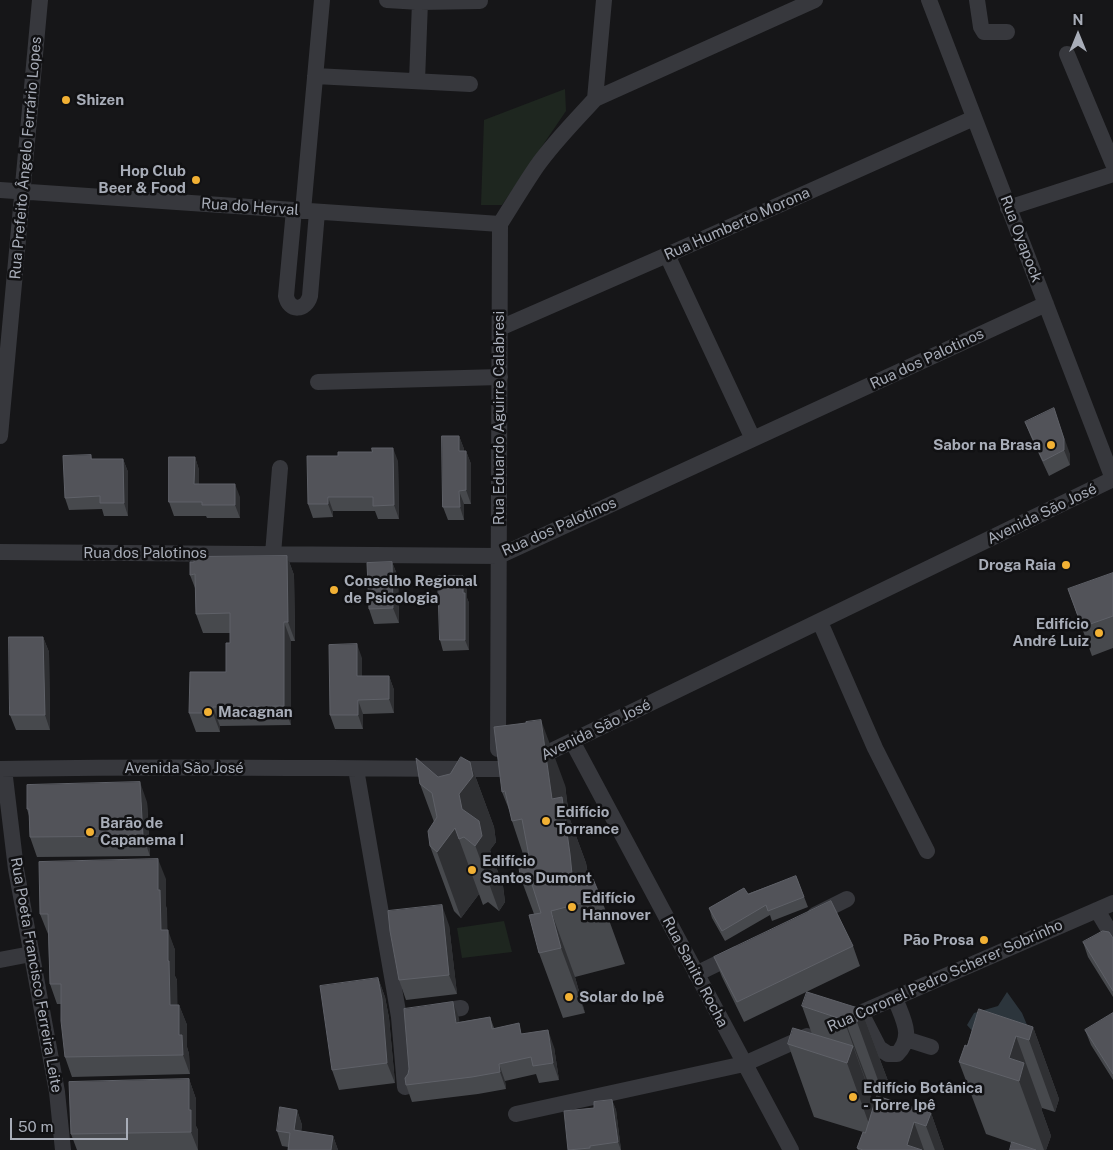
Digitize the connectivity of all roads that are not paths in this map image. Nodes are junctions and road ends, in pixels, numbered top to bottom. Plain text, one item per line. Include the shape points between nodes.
1 (40, 0) edge
2 (322, 0) edge
3 (388, 0) edge
4 (604, 0) edge
5 (815, 0) edge
6 (928, 0) edge
7 (977, 0) edge
8 (480, 1) dead end
9 (420, 2) junction
10 (1007, 32) dead end
11 (1067, 54) dead end
12 (315, 76) junction
13 (417, 81) junction
14 (470, 84) dead end
15 (595, 99) junction
16 (974, 118) junction
17 (1113, 164) edge
18 (1113, 174) edge
19 (0, 190) edge
20 (22, 192) junction
21 (1008, 208) junction
22 (305, 211) junction
23 (500, 224) junction
24 (668, 255) junction
25 (1046, 304) junction
26 (500, 328) junction
27 (500, 377) junction
28 (318, 382) dead end
29 (1, 403) edge
30 (0, 436) edge
31 (753, 439) junction
32 (280, 468) dead end
33 (1113, 479) edge
34 (0, 552) edge
35 (273, 554) junction
36 (499, 556) junction
37 (820, 622) junction
38 (572, 742) junction
39 (2, 769) edge
40 (356, 769) junction
41 (498, 769) junction
42 (927, 851) dead end
43 (8, 870) edge
44 (847, 899) dead end
45 (1113, 903) edge
46 (1097, 910) junction
47 (804, 920) edge
48 (1113, 937) edge
49 (752, 946) edge
50 (31, 954) junction
51 (0, 960) edge
52 (696, 974) junction
53 (895, 998) junction
54 (461, 1008) dead end
55 (861, 1013) junction
56 (399, 1017) junction
57 (906, 1039) junction
58 (931, 1047) dead end
59 (744, 1064) junction
60 (405, 1087) edge
61 (516, 1114) dead end
62 (63, 1150) edge
63 (791, 1150) edge

1 - 20 street, Rua Prefeito Ângelo Ferrário Lopes
2 - 12 street
3 - 9 street
4 - 15 street
5 - 15 street
6 - 16 street, Rua Oyapock
7 - 10 street via 984,32
8 - 9 street
9 - 13 street
11 - 17 street
12 - 13 street
12 - 22 street
13 - 14 street
15 - 23 street via 538,165
16 - 21 street, Rua Oyapock
16 - 24 street, Rua Humberto Morona
18 - 21 street
19 - 20 street, Rua do Herval
20 - 22 street, Rua do Herval
20 - 29 street, Rua Prefeito Ângelo Ferrário Lopes
21 - 25 street, Rua Oyapock
22 - 22 street via 286,296 289,304 300,307 309,299
22 - 23 street, Rua do Herval
23 - 26 street, Rua Eduardo Aguirre Calabresi
24 - 26 street, Rua Humberto Morona
24 - 31 street
25 - 31 street, Rua dos Palotinos
25 - 33 street, Rua Oyapock
26 - 27 street, Rua Eduardo Aguirre Calabresi
27 - 28 street
27 - 36 street, Rua Eduardo Aguirre Calabresi
29 - 30 street, Rua Prefeito Ângelo Ferrário Lopes
31 - 36 street, Rua dos Palotinos
32 - 35 street
33 - 37 street, Avenida São José
34 - 35 street, Rua dos Palotinos
35 - 36 street, Rua dos Palotinos
36 - 41 street, Rua Eduardo Aguirre Calabresi
37 - 38 street, Avenida São José
37 - 42 street via 872,742
38 - 41 street, Avenida São José via 523,764
38 - 52 street, Rua Sanito Rocha
39 - 40 street, Avenida São José
39 - 43 street, Rua Poeta Francisco Ferreira Leite
40 - 41 street, Avenida São José
40 - 56 street
43 - 50 street, Rua Poeta Francisco Ferreira Leite
44 - 47 street
45 - 46 street, Rua Coronel Pedro Scherer Sobrinho
46 - 48 street
46 - 53 street, Rua Coronel Pedro Scherer Sobrinho
49 - 52 street
50 - 51 street
50 - 62 street, Rua Poeta Francisco Ferreira Leite via 57,1092
52 - 59 street, Rua Sanito Rocha
53 - 55 street, Rua Coronel Pedro Scherer Sobrinho
53 - 57 street
54 - 56 street
55 - 57 street via 878,1048 888,1054 897,1054
55 - 59 street, Rua Coronel Pedro Scherer Sobrinho
56 - 60 street
57 - 58 street
59 - 61 street, Rua Coronel Pedro Scherer Sobrinho
59 - 63 street, Rua Sanito Rocha

